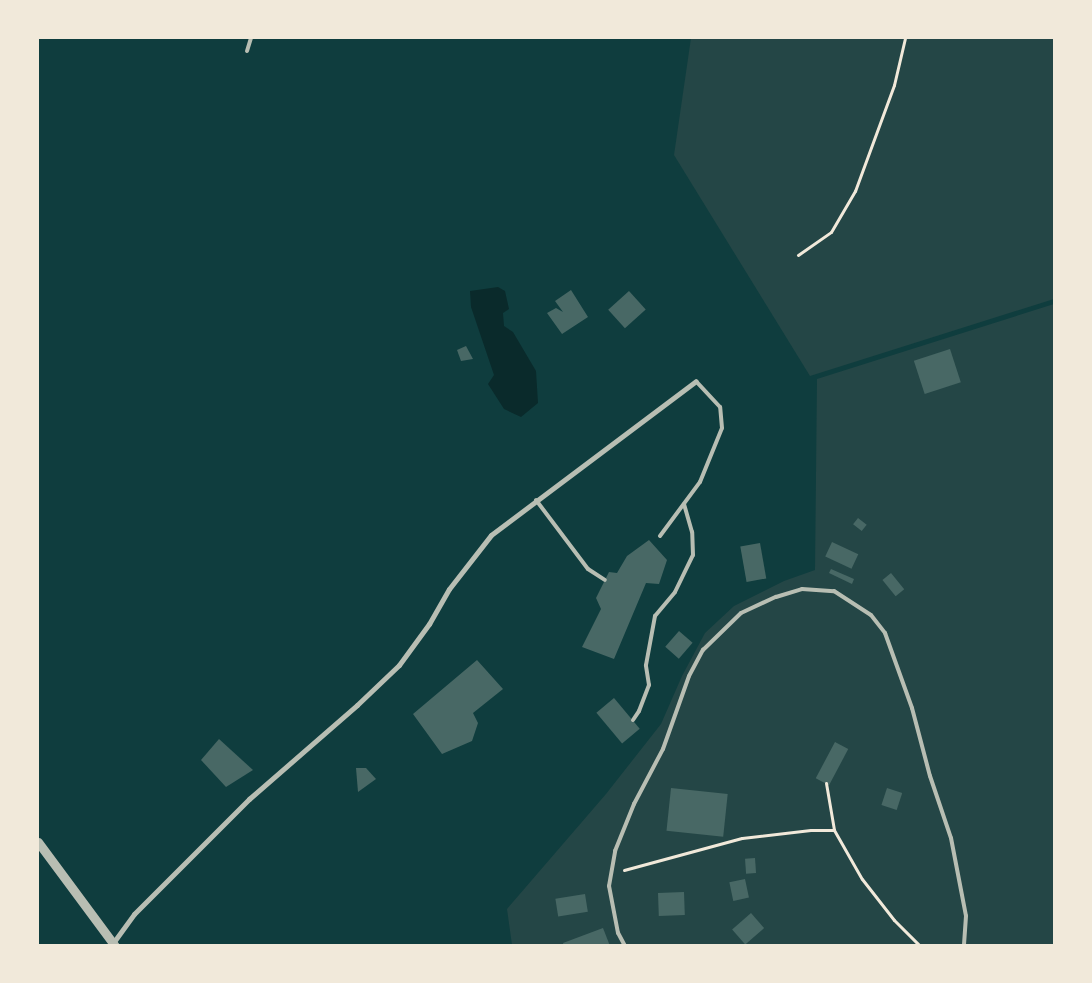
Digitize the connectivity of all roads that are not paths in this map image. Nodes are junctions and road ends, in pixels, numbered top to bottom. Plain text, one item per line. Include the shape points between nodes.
1 (251, 38) edge
2 (247, 51) dead end
3 (696, 381) joint
4 (536, 500) junction
5 (684, 504) junction
6 (660, 536) dead end
7 (605, 580) dead end
8 (633, 720) dead end
9 (38, 842) edge
10 (113, 944) edge
11 (625, 946) edge
12 (964, 946) edge

1 - 2 lane
3 - 4 street
3 - 5 lane via 720,407 722,428 700,482
4 - 7 lane via 588,569
4 - 10 street via 491,535 399,665 249,798 134,914
5 - 6 lane
5 - 8 lane via 692,532 693,554 675,592 655,616 646,664 649,685
9 - 10 street
11 - 12 lane via 618,933 609,886 615,851 634,804 663,749 689,676 703,650 741,613 776,597 802,590 834,591 871,615 885,633 912,708 951,838 966,916

